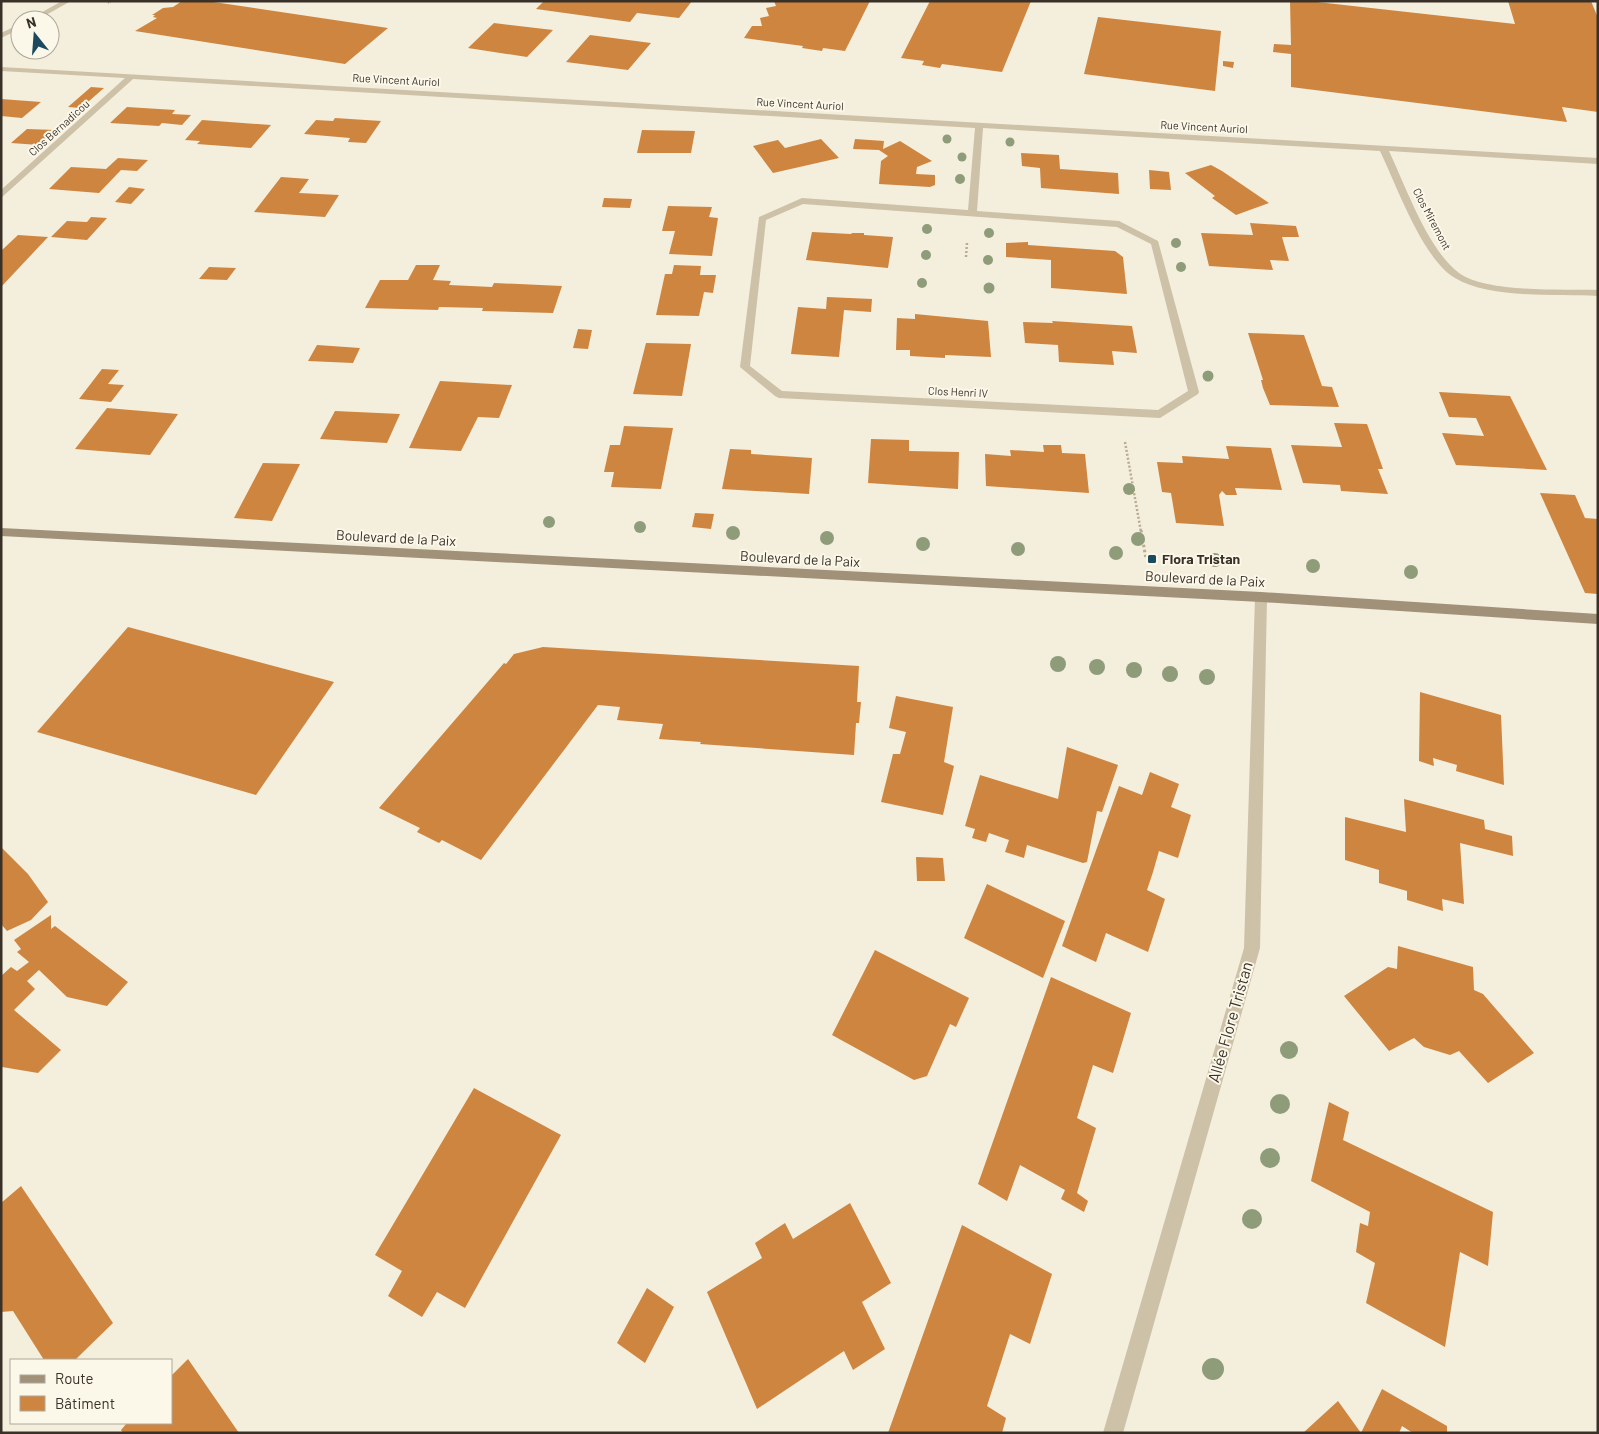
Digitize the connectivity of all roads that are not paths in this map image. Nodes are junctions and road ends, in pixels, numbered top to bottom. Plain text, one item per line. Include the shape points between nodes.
1 (68, 1) edge
2 (51, 10) edge
3 (1, 69) edge
4 (132, 76) junction
5 (979, 125) junction
6 (1383, 148) junction
7 (1598, 161) edge
8 (1, 195) edge
9 (972, 213) junction
10 (1598, 293) edge
11 (1, 532) edge
12 (1261, 597) junction
13 (1598, 619) edge
14 (1113, 1433) edge

1 - 2 street
3 - 4 street, Rue Vincent Auriol
4 - 5 street, Rue Vincent Auriol
4 - 8 street, Clos Bernadicou
5 - 6 street, Rue Vincent Auriol
5 - 9 street
6 - 7 street, Rue Vincent Auriol
6 - 10 street, Clos Miremont via 1434,254 1457,276 1487,287
9 - 9 street, Clos Henri IV via 802,201 762,220 744,367 779,394 1120,414 1160,414 1194,392 1155,244 1119,224
11 - 12 main road, Boulevard de la Paix
12 - 13 main road, Boulevard de la Paix
12 - 14 street, Allée Flore Tristan via 1252,948

